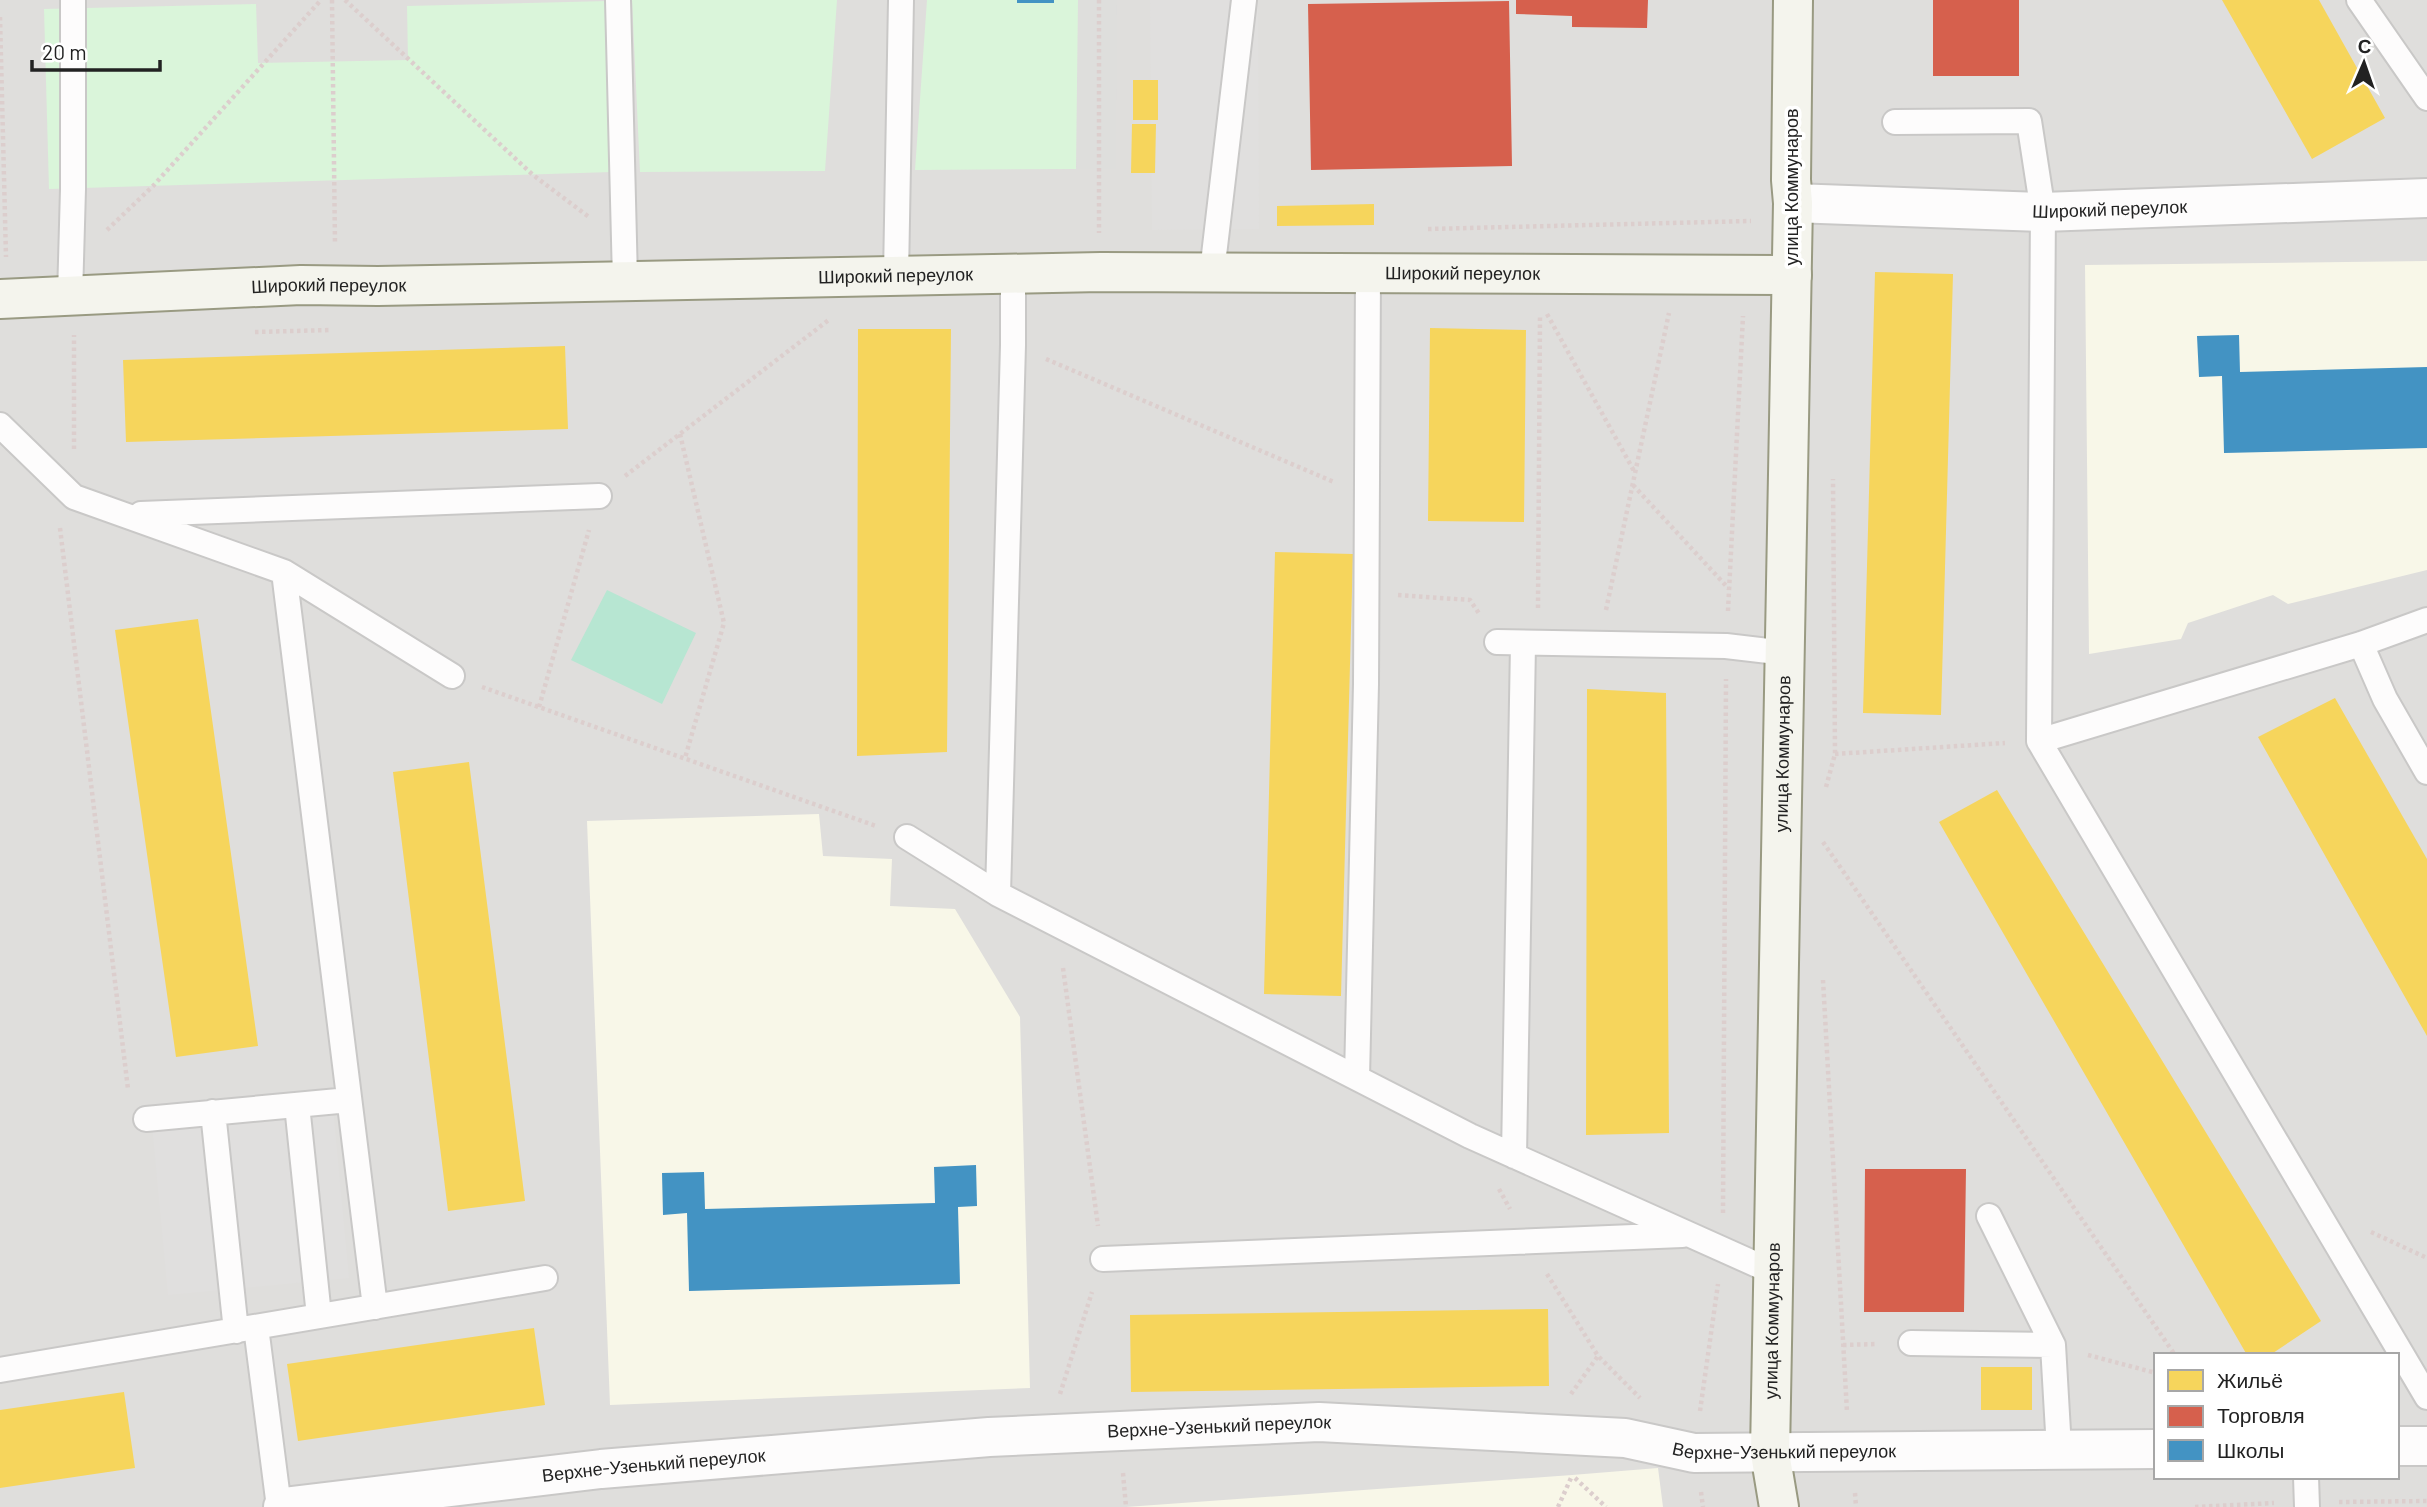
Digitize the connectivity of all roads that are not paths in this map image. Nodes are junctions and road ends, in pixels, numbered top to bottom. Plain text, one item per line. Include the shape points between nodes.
1 (73, 0) edge
2 (618, 0) edge
3 (901, 0) edge
4 (1244, 0) edge
5 (1793, 0) edge
6 (2359, 0) edge
7 (2427, 98) edge
8 (1895, 122) dead end
9 (2427, 198) edge
10 (1793, 203) junction
11 (2043, 212) junction
12 (1212, 272) junction
13 (1368, 272) junction
14 (1013, 274) junction
15 (896, 275) junction
16 (1792, 275) junction
17 (625, 280) junction
18 (70, 281) junction
19 (0, 299) edge
20 (0, 425) edge
21 (599, 496) road end
22 (128, 515) junction
23 (284, 572) junction
24 (2427, 620) edge
25 (1497, 642) road end
26 (2361, 643) junction
27 (1530, 644) junction
28 (1785, 653) junction
29 (452, 676) road end
30 (2039, 741) junction
31 (2427, 772) edge
32 (907, 837) road end
33 (998, 894) junction
34 (1357, 1078) junction
35 (349, 1100) junction
36 (297, 1105) junction
37 (212, 1112) junction
38 (146, 1119) road end
39 (1514, 1156) junction
40 (1989, 1216) dead end
41 (1690, 1235) junction
42 (1103, 1259) road end
43 (1773, 1272) junction
44 (545, 1279) dead end
45 (375, 1307) junction
46 (319, 1316) junction
47 (246, 1329) junction
48 (1911, 1343) dead end
49 (2053, 1346) junction
50 (0, 1370) edge
51 (2427, 1396) edge
52 (2399, 1446) edge
53 (2427, 1446) edge
54 (2154, 1448) edge
55 (2059, 1449) junction
56 (1770, 1453) junction
57 (2306, 1479) edge
58 (281, 1507) edge
59 (1779, 1507) edge
60 (2307, 1507) edge

1 - 18 lane
2 - 17 lane
3 - 15 lane
4 - 12 lane
5 - 10 street, улица Коммунаров
6 - 7 lane
8 - 11 lane via 2029,121
9 - 11 street, Широкий переулок
10 - 11 street, Широкий переулок
10 - 16 street, улица Коммунаров
11 - 30 lane
12 - 13 street, Широкий переулок
12 - 14 street, Широкий переулок
13 - 16 street, Широкий переулок
13 - 34 lane
14 - 15 street, Широкий переулок
14 - 33 lane
15 - 17 street, Широкий переулок
16 - 28 street, улица Коммунаров
17 - 18 street, Широкий переулок via 378,286
18 - 19 street, Широкий переулок
20 - 22 lane via 74,497
21 - 22 lane
22 - 23 lane
23 - 29 lane
23 - 35 lane
24 - 26 lane
25 - 27 lane
26 - 30 lane
26 - 31 lane via 2385,699
27 - 28 lane via 1726,646
27 - 39 lane
28 - 43 street, улица Коммунаров
30 - 51 lane
32 - 33 lane
33 - 34 lane
34 - 39 lane
35 - 36 lane
35 - 45 lane
36 - 37 lane
36 - 46 lane
37 - 38 lane
37 - 47 lane
39 - 41 lane
40 - 49 lane
41 - 42 lane
41 - 43 lane
43 - 56 street, улица Коммунаров
44 - 45 lane
45 - 46 lane
46 - 47 lane
47 - 50 lane
47 - 58 lane
48 - 49 lane
49 - 55 lane
52 - 53 street
54 - 55 street, Верхне-Узенький переулок
55 - 56 street, Верхне-Узенький переулок
56 - 58 street, Верхне-Узенький переулок via 1694,1453 1625,1438 1319,1422 1048,1434 601,1469
56 - 59 street, улица Коммунаров
57 - 60 lane

